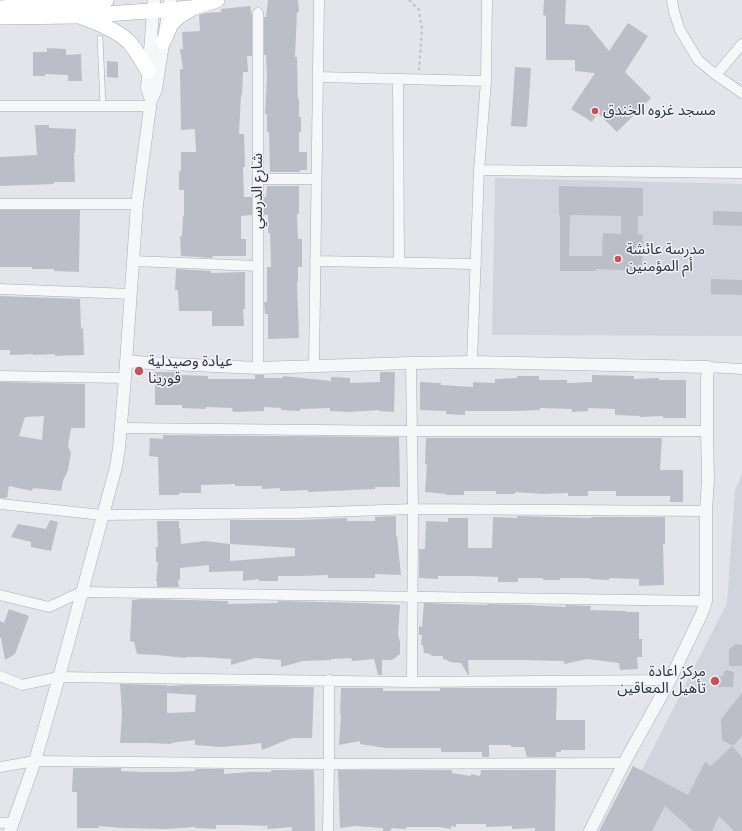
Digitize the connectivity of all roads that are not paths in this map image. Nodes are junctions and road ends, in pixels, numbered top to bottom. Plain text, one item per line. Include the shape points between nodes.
1 (106, 0) edge
2 (217, 0) edge
3 (319, 0) edge
4 (487, 0) edge
5 (672, 0) edge
6 (153, 5) edge
7 (169, 5) edge
8 (0, 8) edge
9 (192, 8) junction
10 (258, 13) dead end
11 (77, 16) junction
12 (0, 17) edge
13 (100, 38) dead end
14 (163, 42) junction
15 (742, 44) edge
16 (148, 71) junction
17 (716, 75) junction
18 (318, 77) junction
19 (398, 79) junction
20 (486, 81) junction
21 (742, 93) edge
22 (151, 103) junction
23 (0, 106) edge
24 (103, 106) junction
25 (479, 170) junction
26 (742, 173) edge
27 (258, 179) junction
28 (316, 179) junction
29 (0, 204) edge
30 (137, 204) junction
31 (133, 261) junction
32 (315, 261) junction
33 (399, 262) junction
34 (476, 264) junction
35 (258, 266) junction
36 (0, 289) edge
37 (131, 294) junction
38 (126, 361) junction
39 (472, 362) junction
40 (411, 363) junction
41 (314, 366) junction
42 (708, 367) junction
43 (258, 368) junction
44 (742, 369) edge
45 (0, 376) edge
46 (125, 378) junction
47 (121, 428) junction
48 (412, 431) junction
49 (707, 431) junction
50 (0, 504) edge
51 (413, 509) junction
52 (706, 511) junction
53 (102, 515) junction
54 (82, 592) junction
55 (0, 595) edge
56 (413, 597) junction
57 (706, 601) junction
58 (0, 676) edge
59 (59, 677) junction
60 (329, 680) junction
61 (670, 680) junction
62 (412, 682) junction
63 (35, 761) junction
64 (624, 763) junction
65 (329, 764) junction
66 (0, 767) edge
67 (0, 823) edge
68 (12, 827) edge
69 (328, 831) edge
70 (590, 831) edge

1 - 8 main road
2 - 9 main road
3 - 18 street
4 - 20 street
5 - 17 street via 680,30 698,60
6 - 7 main road
6 - 11 main road
6 - 16 street
7 - 9 main road
7 - 14 street
9 - 14 main road via 171,24
10 - 27 street, شارع الدرسي
11 - 12 main road
11 - 16 main road via 96,22 120,35 129,42
13 - 24 lane
14 - 22 street via 156,90
15 - 17 street
16 - 22 street via 147,88
17 - 21 street
18 - 19 street
18 - 28 street
19 - 20 street
19 - 33 street
20 - 25 street
22 - 24 street
22 - 30 street
23 - 24 street
25 - 26 street
25 - 34 street
27 - 28 street
27 - 35 street, شارع الدرسي
28 - 32 street
29 - 30 street
30 - 31 street
31 - 35 street
31 - 37 street
32 - 33 street
32 - 41 street
33 - 34 street
34 - 39 street
35 - 43 street, شارع الدرسي
36 - 37 street
37 - 38 street
38 - 43 street
38 - 46 street
39 - 40 street
39 - 42 street
40 - 41 street
40 - 48 street
41 - 43 street
42 - 44 street
42 - 49 street
45 - 46 street
46 - 47 street
47 - 48 street
47 - 53 street via 116,467
48 - 49 street
48 - 51 street
49 - 52 street
50 - 53 street
51 - 52 street
51 - 53 street
51 - 56 street
52 - 57 street
53 - 54 street
54 - 55 street via 48,607
54 - 56 street
54 - 59 street
56 - 57 street
56 - 62 street
57 - 61 street
58 - 59 street via 22,685
59 - 60 street
59 - 63 street
60 - 62 street
60 - 65 street
61 - 62 street
61 - 64 street
63 - 65 street
63 - 66 street
63 - 68 street
64 - 65 street
64 - 70 street
65 - 69 street
67 - 68 street

